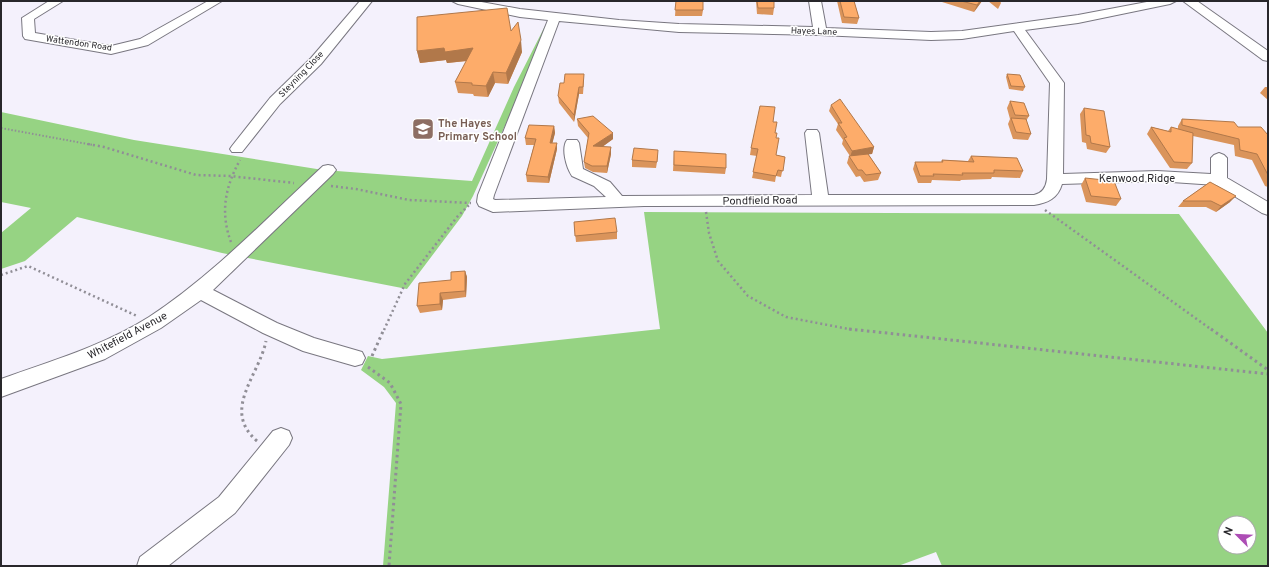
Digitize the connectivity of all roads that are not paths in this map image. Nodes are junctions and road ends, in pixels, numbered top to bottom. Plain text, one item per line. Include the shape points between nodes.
1 (57, 1) edge
2 (216, 1) edge
3 (366, 1) edge
4 (458, 1) edge
5 (815, 1) edge
6 (1104, 1) edge
7 (1170, 1) edge
8 (1189, 1) edge
9 (1118, 11) junction
10 (555, 17) junction
11 (1017, 27) junction
12 (820, 31) junction
13 (1268, 57) edge
14 (812, 133) dead end
15 (572, 143) dead end
16 (239, 153) road end
17 (1219, 158) dead end
18 (328, 170) dead end
19 (1055, 179) junction
20 (1219, 180) junction
21 (821, 199) junction
22 (617, 202) junction
23 (1268, 209) edge
24 (200, 291) junction
25 (355, 358) dead end
26 (1, 388) edge
27 (278, 443) road end
28 (149, 566) edge

1 - 2 street, Wattendon Road via 28,18 29,36 111,50 144,42
3 - 16 street, Steyning Close via 316,61 275,101
4 - 10 street, Hayes Lane
5 - 12 street
6 - 9 street
7 - 9 street, Hayes Lane
8 - 13 street
9 - 11 street, Hayes Lane via 1078,20
10 - 12 street, Hayes Lane via 679,28
10 - 22 street, Pondfield Road via 486,195 478,202 493,206
11 - 12 street, Hayes Lane via 962,35 931,36
11 - 19 street, Pondfield Road via 1057,83
14 - 21 street
15 - 22 street via 577,172 598,180 609,188
17 - 20 street
18 - 24 street, Whitefield Avenue
19 - 20 street, Kenwood Ridge via 1157,176
19 - 21 street, Pondfield Road via 1053,190 1043,198
20 - 23 street, Kenwood Ridge
21 - 22 street, Pondfield Road
24 - 25 street via 270,328
24 - 26 street, Whitefield Avenue via 154,323 98,353
27 - 28 street via 227,504

